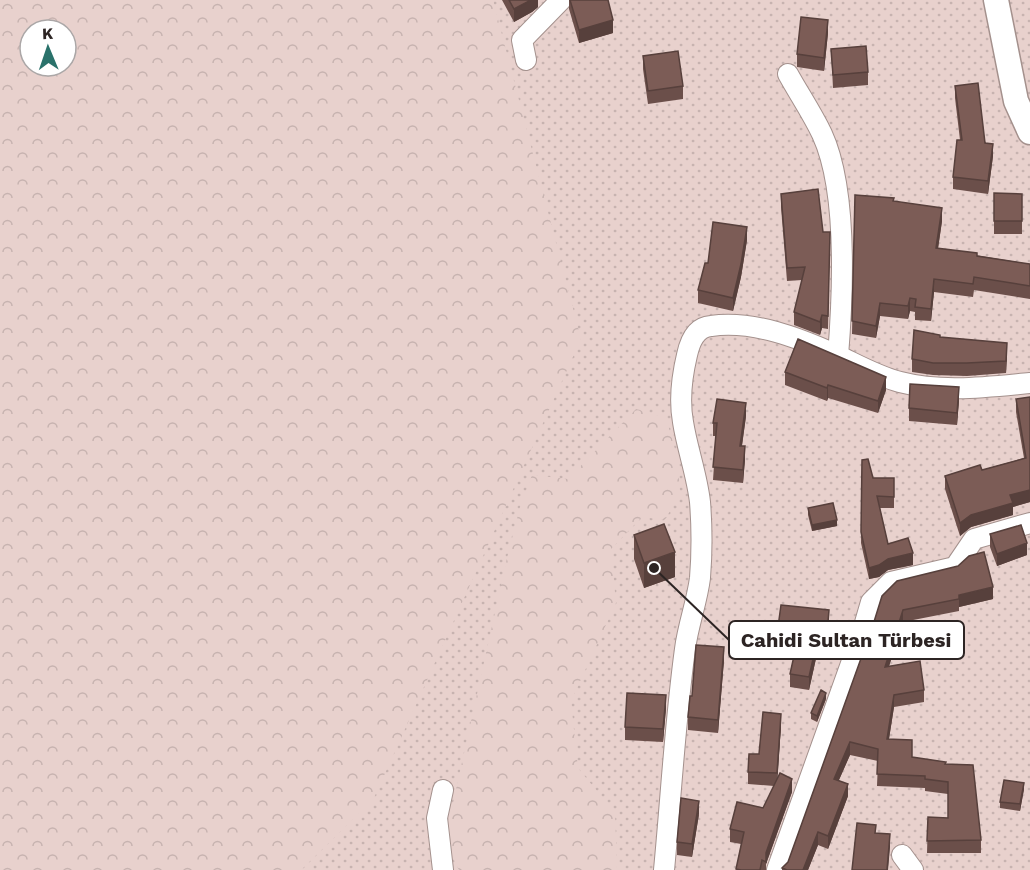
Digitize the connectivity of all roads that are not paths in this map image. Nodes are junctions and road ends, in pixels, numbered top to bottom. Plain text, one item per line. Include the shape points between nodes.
1 (561, 0) edge
2 (996, 0) edge
3 (526, 60) dead end
4 (788, 74) dead end
5 (1030, 132) edge
6 (838, 356) junction
7 (1030, 383) edge
8 (1030, 523) edge
9 (442, 790) dead end
10 (443, 870) edge
11 (664, 870) edge
12 (777, 870) edge

1 - 3 street via 522,40
2 - 5 street via 1016,100
4 - 6 street via 822,135 837,187 841,314
6 - 7 street via 873,374 936,388
6 - 11 street via 780,333 730,326 705,327 696,333 688,352 683,371 682,420 699,497 702,540 700,580 685,648
8 - 12 street via 974,539 955,567 891,582 871,602
9 - 10 street via 437,818

